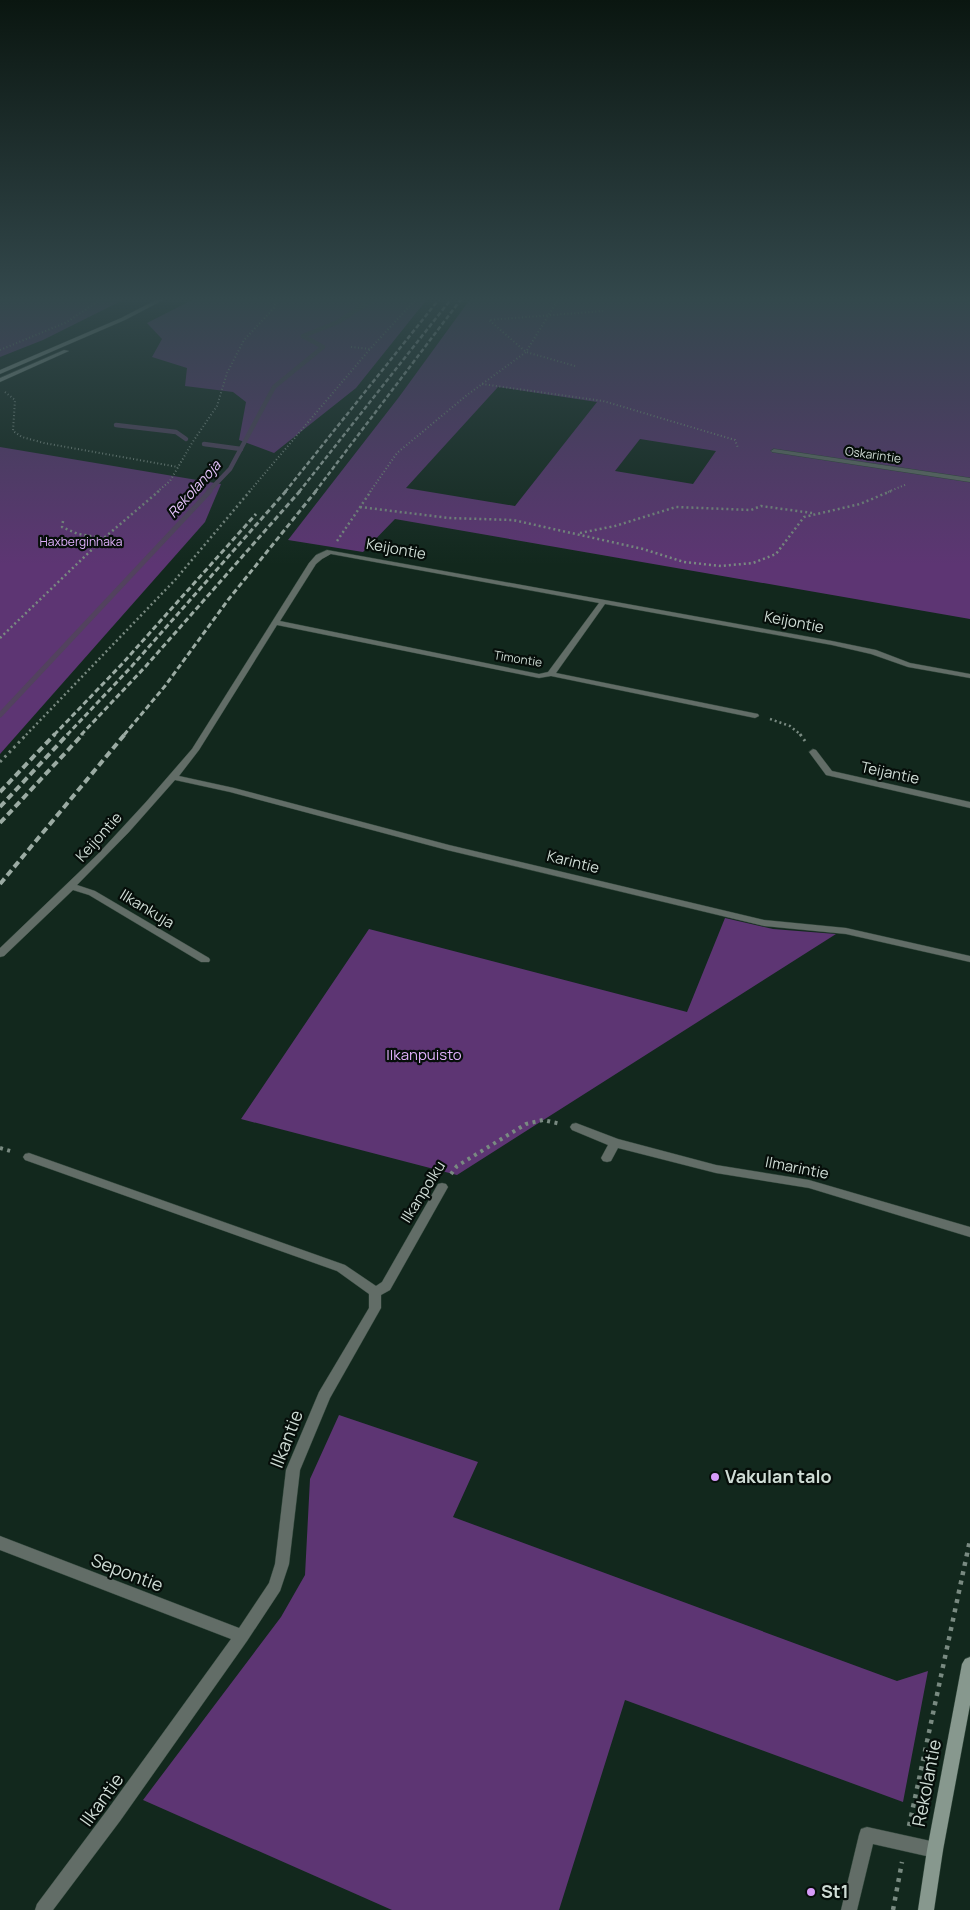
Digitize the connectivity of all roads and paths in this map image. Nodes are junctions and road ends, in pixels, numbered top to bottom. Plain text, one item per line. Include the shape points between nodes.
1 (223, 387) edge
2 (338, 387) edge
3 (478, 387) edge
4 (504, 387) edge
5 (0, 391) edge
6 (738, 448) dead end
7 (774, 451) dead end
8 (178, 467) junction
9 (923, 473) junction
10 (970, 480) edge
11 (360, 507) junction
12 (813, 513) junction
13 (63, 521) dead end
14 (577, 534) junction
15 (104, 538) junction
16 (330, 552) junction
17 (604, 601) junction
18 (277, 623) junction
19 (0, 638) edge
20 (552, 674) junction
21 (970, 676) edge
22 (755, 716) joint
23 (813, 752) joint
24 (0, 762) edge
25 (173, 777) junction
26 (970, 805) edge
27 (72, 887) junction
28 (0, 954) edge
29 (970, 958) edge
30 (205, 960) dead end
31 (576, 1127) joint
32 (615, 1143) junction
33 (29, 1157) dead end
34 (607, 1158) dead end
35 (442, 1187) joint
36 (970, 1232) edge
37 (375, 1292) junction
38 (970, 1540) edge
39 (0, 1543) edge
40 (242, 1636) junction
41 (970, 1664) edge
42 (906, 1844) junction
43 (935, 1850) junction
44 (43, 1910) edge
45 (849, 1910) edge
46 (893, 1910) edge
47 (926, 1910) edge

1 - 8 path via 217,406
2 - 24 path via 175,580
3 - 11 path via 397,453
4 - 6 path via 603,401 734,440
5 - 8 path via 16,400 13,432 22,437
7 - 9 street, Oskarintie
8 - 15 path via 170,481
9 - 10 street, Oskarintie
9 - 12 path via 913,482 860,504
11 - 14 path via 449,518 513,520
11 - 16 path
12 - 14 path via 761,506 751,510 676,507
12 - 14 path via 804,517 776,554 740,565 684,562
13 - 15 path via 62,527 78,534
15 - 19 path
16 - 17 street, Keijontie
16 - 18 street, Keijontie via 313,563
17 - 20 street
17 - 21 street, Keijontie via 859,648 908,665
18 - 20 street, Timontie via 539,676
18 - 25 street, Keijontie via 195,750
20 - 22 street, Timontie
22 - 23 path via 790,724 798,729
23 - 26 street, Teijantie via 829,772
25 - 27 street, Keijontie
25 - 29 street, Karintie via 764,923 846,932
27 - 28 street, Keijontie
27 - 30 street, Ilkankuja via 92,893
31 - 32 street, Ilmarintie
31 - 35 path, Ilkanpolku via 543,1120 526,1124 457,1166
32 - 34 street
32 - 36 street, Ilmarintie via 716,1169 809,1184
33 - 37 street via 341,1268
35 - 37 street, Ilkanpolku via 386,1286
37 - 40 street, Ilkantie via 375,1308 324,1396 293,1470 283,1555 275,1586
38 - 42 path
39 - 40 street, Sepontie
40 - 44 street, Ilkantie
41 - 43 main road, Rekolantie
42 - 43 street
42 - 45 street via 867,1836
42 - 46 path
43 - 47 main road, Rekolantie

